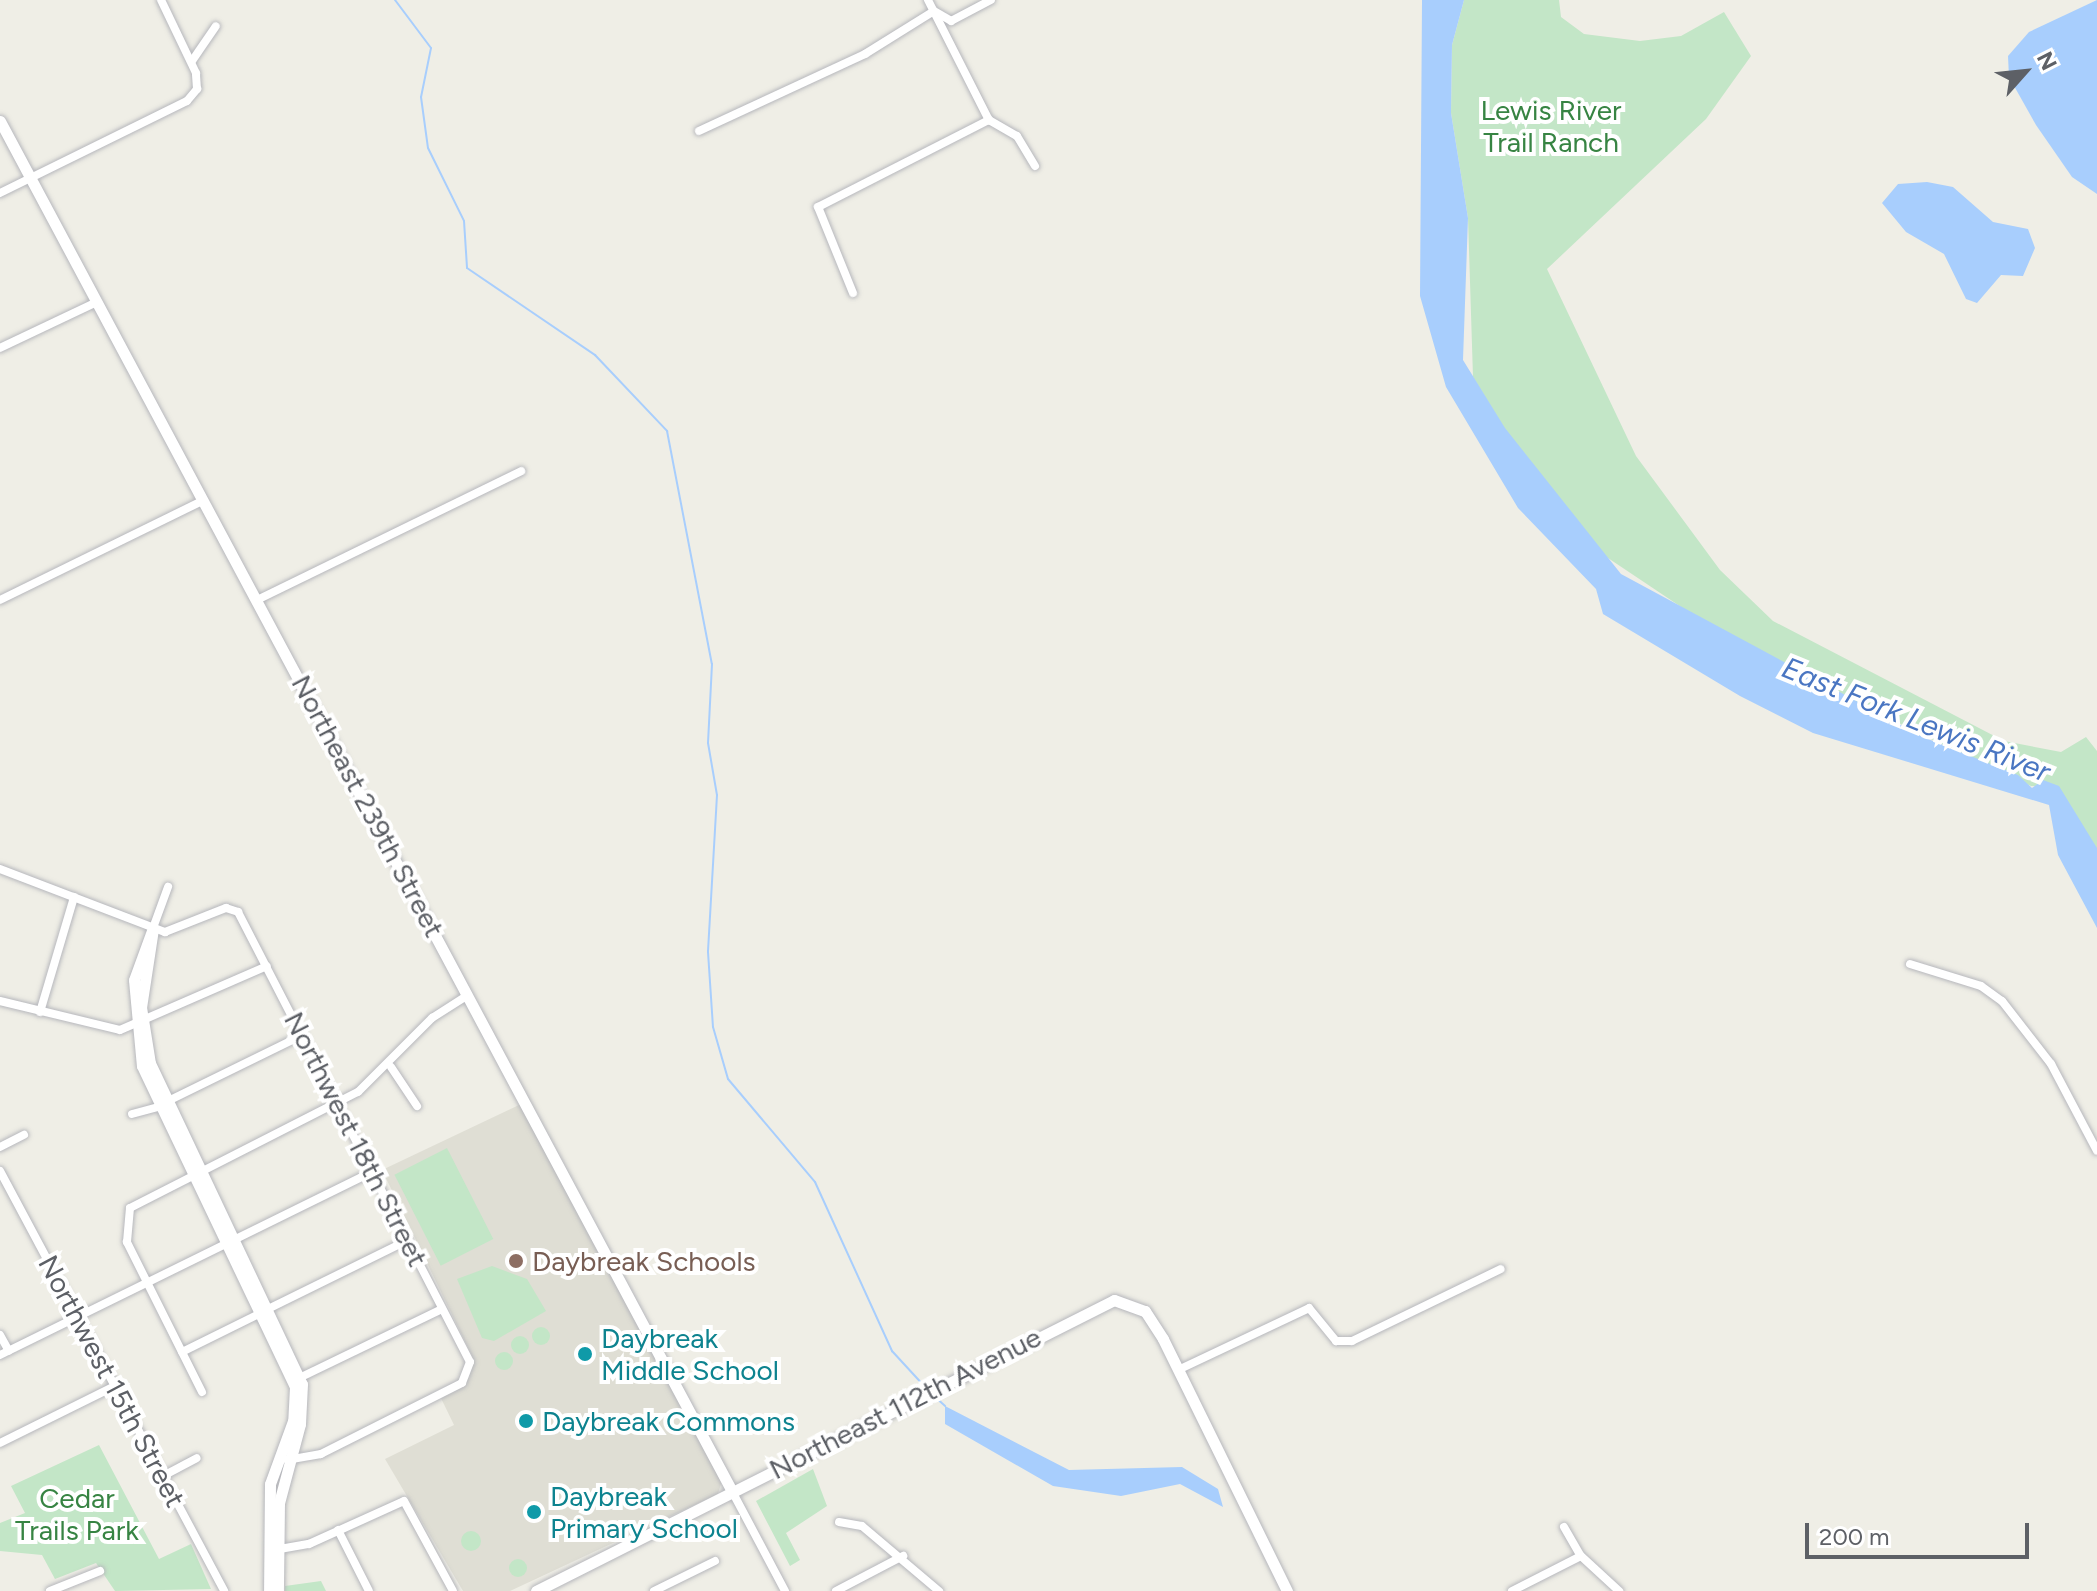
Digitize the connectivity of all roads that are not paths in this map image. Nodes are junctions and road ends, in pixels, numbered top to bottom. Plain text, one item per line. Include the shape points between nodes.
1 (161, 0) edge
2 (928, 0) edge
3 (991, 0) edge
4 (934, 11) junction
5 (216, 26) dead end
6 (192, 61) junction
7 (989, 120) junction
8 (0, 121) edge
9 (699, 131) dead end
10 (1035, 166) dead end
11 (30, 178) junction
12 (0, 193) edge
13 (853, 293) dead end
14 (97, 302) junction
15 (0, 348) edge
16 (521, 471) dead end
17 (204, 500) junction
18 (0, 600) edge
19 (257, 600) junction
20 (0, 869) edge
21 (168, 887) dead end
22 (74, 897) junction
23 (153, 928) junction
24 (1910, 964) dead end
25 (267, 966) junction
26 (468, 995) junction
27 (0, 1001) edge
28 (40, 1012) junction
29 (138, 1026) junction
30 (303, 1035) junction
31 (391, 1067) junction
32 (339, 1103) junction
33 (164, 1104) junction
34 (417, 1106) dead end
35 (132, 1114) dead end
36 (24, 1135) dead end
37 (0, 1147) edge
38 (2097, 1151) edge
39 (0, 1171) edge
40 (197, 1171) junction
41 (374, 1171) junction
42 (408, 1240) junction
43 (231, 1241) junction
44 (1501, 1269) dead end
45 (147, 1283) junction
46 (442, 1309) junction
47 (266, 1310) junction
48 (78, 1317) junction
49 (0, 1335) edge
50 (182, 1352) junction
51 (4, 1353) edge
52 (1178, 1370) junction
53 (297, 1379) junction
54 (115, 1386) junction
55 (202, 1392) dead end
56 (0, 1443) edge
57 (197, 1458) dead end
58 (284, 1459) junction
59 (163, 1476) junction
60 (733, 1493) junction
61 (839, 1522) dead end
62 (1564, 1527) dead end
63 (338, 1530) junction
64 (273, 1550) junction
65 (903, 1556) junction
66 (1581, 1556) junction
67 (715, 1561) dead end
68 (100, 1571) dead end
69 (50, 1591) edge
70 (224, 1591) edge
71 (269, 1591) edge
72 (278, 1591) edge
73 (369, 1591) edge
74 (453, 1591) edge
75 (536, 1591) edge
76 (654, 1591) edge
77 (785, 1591) edge
78 (836, 1591) edge
79 (939, 1591) edge
80 (1287, 1591) edge
81 (1512, 1591) edge
82 (1619, 1591) edge

1 - 6 street
2 - 4 street
3 - 4 street via 951,21
4 - 7 street
4 - 9 street via 865,54
5 - 6 street
6 - 11 street via 198,87 187,101
7 - 10 street via 1017,136
7 - 13 street via 818,207
8 - 11 street, Northeast 239th Street
11 - 12 street
11 - 14 street, Northeast 239th Street
14 - 15 street
14 - 17 street, Northeast 239th Street
16 - 19 street
17 - 18 street
17 - 19 street, Northeast 239th Street
19 - 26 street, Northeast 239th Street
20 - 22 street
21 - 23 street
22 - 23 street
22 - 28 street
23 - 25 street, Northwest 18th Street via 174,933 232,907
23 - 29 street via 140,950
24 - 38 street via 1981,986 2002,1001 2051,1064
25 - 29 street
25 - 30 street, Northwest 18th Street
26 - 31 street via 432,1018
26 - 60 street, Northeast 239th Street
27 - 28 street
28 - 29 street via 100,1028
29 - 33 street
30 - 32 street, Northwest 18th Street
30 - 33 street
31 - 32 street
31 - 34 street
32 - 40 street
32 - 41 street, Northwest 18th Street
33 - 35 street
33 - 40 street
36 - 37 street
39 - 48 street, Northwest 15th Street
40 - 43 street
40 - 45 street via 138,1200 126,1218 127,1242
41 - 42 street, Northwest 18th Street
41 - 43 street
42 - 46 street, Northwest 18th Street
42 - 47 street
43 - 45 street
43 - 47 street
44 - 52 street via 1352,1341 1336,1341 1309,1308
45 - 48 street
45 - 50 street
46 - 53 street
46 - 58 street, Northwest 18th Street via 470,1373 321,1454
47 - 50 street
47 - 53 street
48 - 51 street
48 - 54 street, Northwest 15th Street
49 - 51 street
50 - 55 street
52 - 60 street, Northeast 112th Avenue via 1145,1311 1122,1300 1092,1307
52 - 80 street
53 - 58 street
54 - 56 street
54 - 59 street, Northwest 15th Street
57 - 59 street
58 - 64 street via 270,1484
59 - 70 street, Northwest 15th Street
60 - 75 street, Northeast 112th Avenue
60 - 77 street
61 - 65 street via 862,1526
62 - 66 street
63 - 64 street
63 - 73 street
63 - 74 street via 406,1502
64 - 71 street
64 - 72 street
65 - 78 street
65 - 79 street
66 - 81 street
66 - 82 street
67 - 76 street
68 - 69 street

